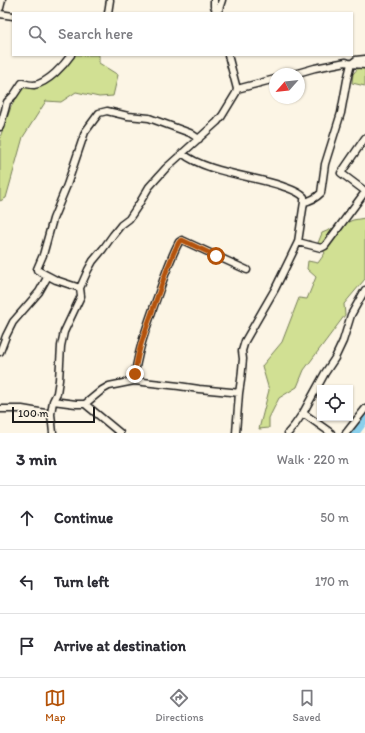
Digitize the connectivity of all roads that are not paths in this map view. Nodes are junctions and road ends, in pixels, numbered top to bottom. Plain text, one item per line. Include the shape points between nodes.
1 (2, 0) edge
2 (110, 0) edge
3 (214, 0) edge
4 (222, 0) edge
5 (0, 8) edge
6 (108, 12) edge
7 (216, 12) edge
8 (0, 14) edge
9 (12, 16) edge
10 (70, 56) edge
11 (228, 56) edge
12 (365, 59) edge
13 (351, 64) junction
14 (365, 65) edge
15 (305, 71) edge
16 (269, 81) edge
17 (236, 89) junction
18 (0, 127) edge
19 (365, 138) edge
20 (199, 139) junction
21 (182, 153) junction
22 (365, 192) edge
23 (304, 202) junction
24 (298, 242) junction
25 (247, 270) dead end
26 (48, 276) junction
27 (80, 288) junction
28 (365, 290) edge
29 (0, 352) edge
30 (134, 381) junction
31 (239, 393) junction
32 (53, 402) junction
33 (85, 404) junction
34 (0, 409) edge
35 (365, 409) edge
36 (303, 413) junction
37 (50, 414) junction
38 (53, 433) edge
39 (120, 433) edge
40 (236, 433) edge
41 (288, 433) edge
42 (331, 433) edge
43 (346, 433) edge

1 - 5 street
2 - 6 street
3 - 7 street
4 - 7 street
8 - 9 street
10 - 18 street via 61,68 44,81 34,85 22,82 7,102
11 - 17 street
12 - 13 street via 356,60
13 - 14 street
13 - 15 street via 346,62
13 - 23 street via 341,112 325,164 321,193
16 - 17 street
17 - 20 street via 222,116
19 - 22 street via 341,173
20 - 21 street
20 - 26 street via 150,118 99,113 84,132 48,233 37,269
21 - 23 street via 210,167 291,189 302,195
21 - 27 street via 148,187 129,219 112,235 93,261
22 - 24 street via 325,246 321,248
23 - 24 street
24 - 31 street via 245,341
25 - 30 street via 182,240 179,242 147,326
26 - 27 street
26 - 29 street via 39,292 13,322
27 - 32 street via 81,296 64,332 57,393
28 - 36 street via 351,315 340,348
30 - 31 street
30 - 33 street via 109,386
31 - 40 street
32 - 33 street
32 - 37 street
33 - 39 street
34 - 37 street via 33,410
35 - 43 street
36 - 41 street
36 - 42 street
37 - 38 street

